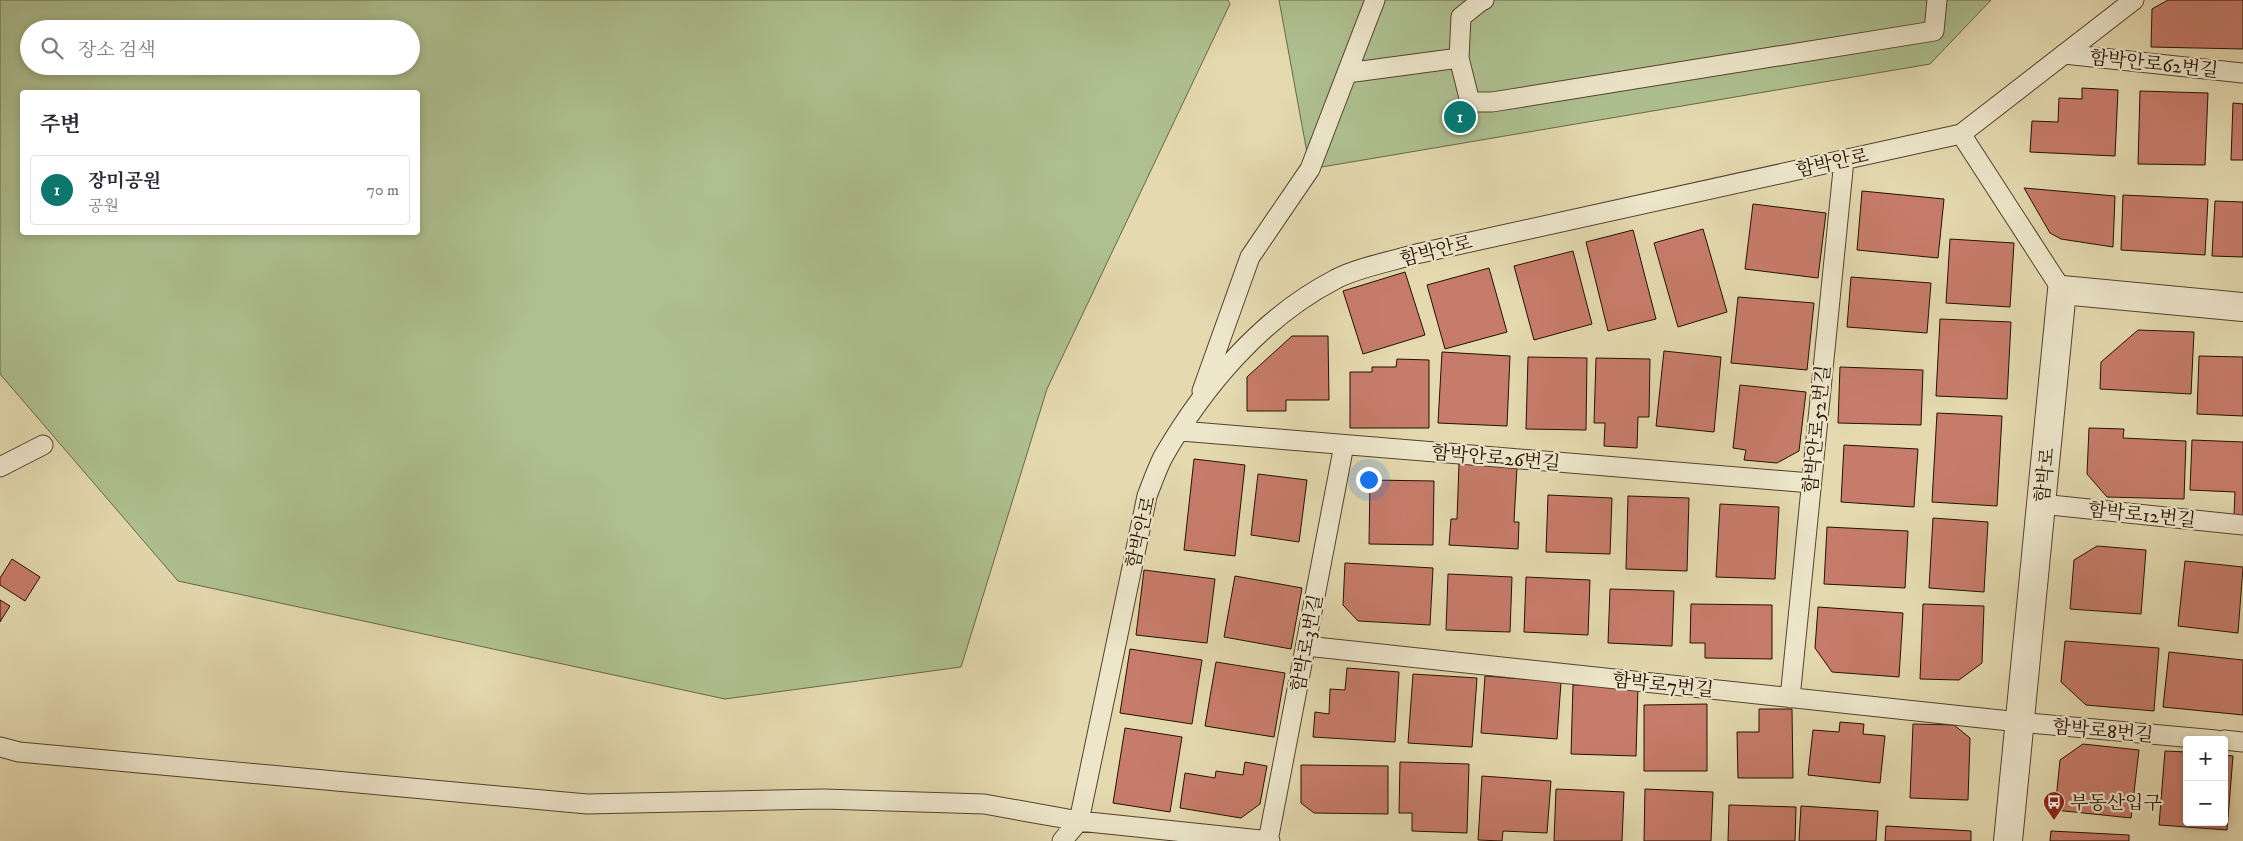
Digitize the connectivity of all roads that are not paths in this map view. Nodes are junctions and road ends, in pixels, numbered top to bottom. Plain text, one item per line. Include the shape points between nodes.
1 (1375, 0) edge
2 (1484, 0) edge
3 (1937, 0) edge
4 (2134, 0) edge
5 (2064, 54) junction
6 (1459, 58) junction
7 (1347, 73) junction
8 (2243, 73) edge
9 (1961, 134) junction
10 (1844, 160) junction
11 (2062, 290) junction
12 (2243, 307) edge
13 (1196, 406) junction
14 (1181, 431) junction
15 (1344, 444) junction
16 (43, 445) dead end
17 (0, 468) edge
18 (1811, 483) junction
19 (2041, 504) junction
20 (2243, 525) edge
21 (1306, 646) junction
22 (1790, 698) junction
23 (2019, 722) junction
24 (2183, 737) edge
25 (2228, 740) edge
26 (2243, 742) edge
27 (0, 747) edge
28 (1079, 821) junction
29 (1062, 841) edge
30 (1269, 841) edge
31 (2008, 841) edge

1 - 7 lane
2 - 6 lane via 1461,18
3 - 6 lane via 1934,31 1492,102 1470,102
4 - 5 lane, 함박안로
5 - 8 lane, 함박안로62번길
5 - 9 lane, 함박안로
6 - 7 lane
7 - 13 lane via 1310,169 1250,257
9 - 10 lane, 함박안로
9 - 11 lane
10 - 13 lane, 함박안로 via 1416,254 1338,278 1299,301 1249,344
10 - 18 lane, 함박안로52번길
11 - 12 street
11 - 19 street, 함박로
13 - 14 lane, 함박안로
14 - 15 lane, 함박안로26번길
14 - 28 lane, 함박안로 via 1163,458 1147,496
15 - 18 lane, 함박안로26번길
15 - 21 lane, 함박로3번길
16 - 17 lane
18 - 22 lane, 함박안로52번길
19 - 20 lane, 함박로12번길
19 - 23 street, 함박로
21 - 22 lane, 함박로7번길
21 - 30 lane, 함박로3번길
22 - 23 lane, 함박로7번길
23 - 24 lane, 함박로8번길
23 - 31 street, 함박로
25 - 26 lane
27 - 28 lane, 함박로3번길 via 19,752 586,804 823,799 984,804
28 - 29 lane, 함박안로
28 - 30 lane, 함박로3번길

